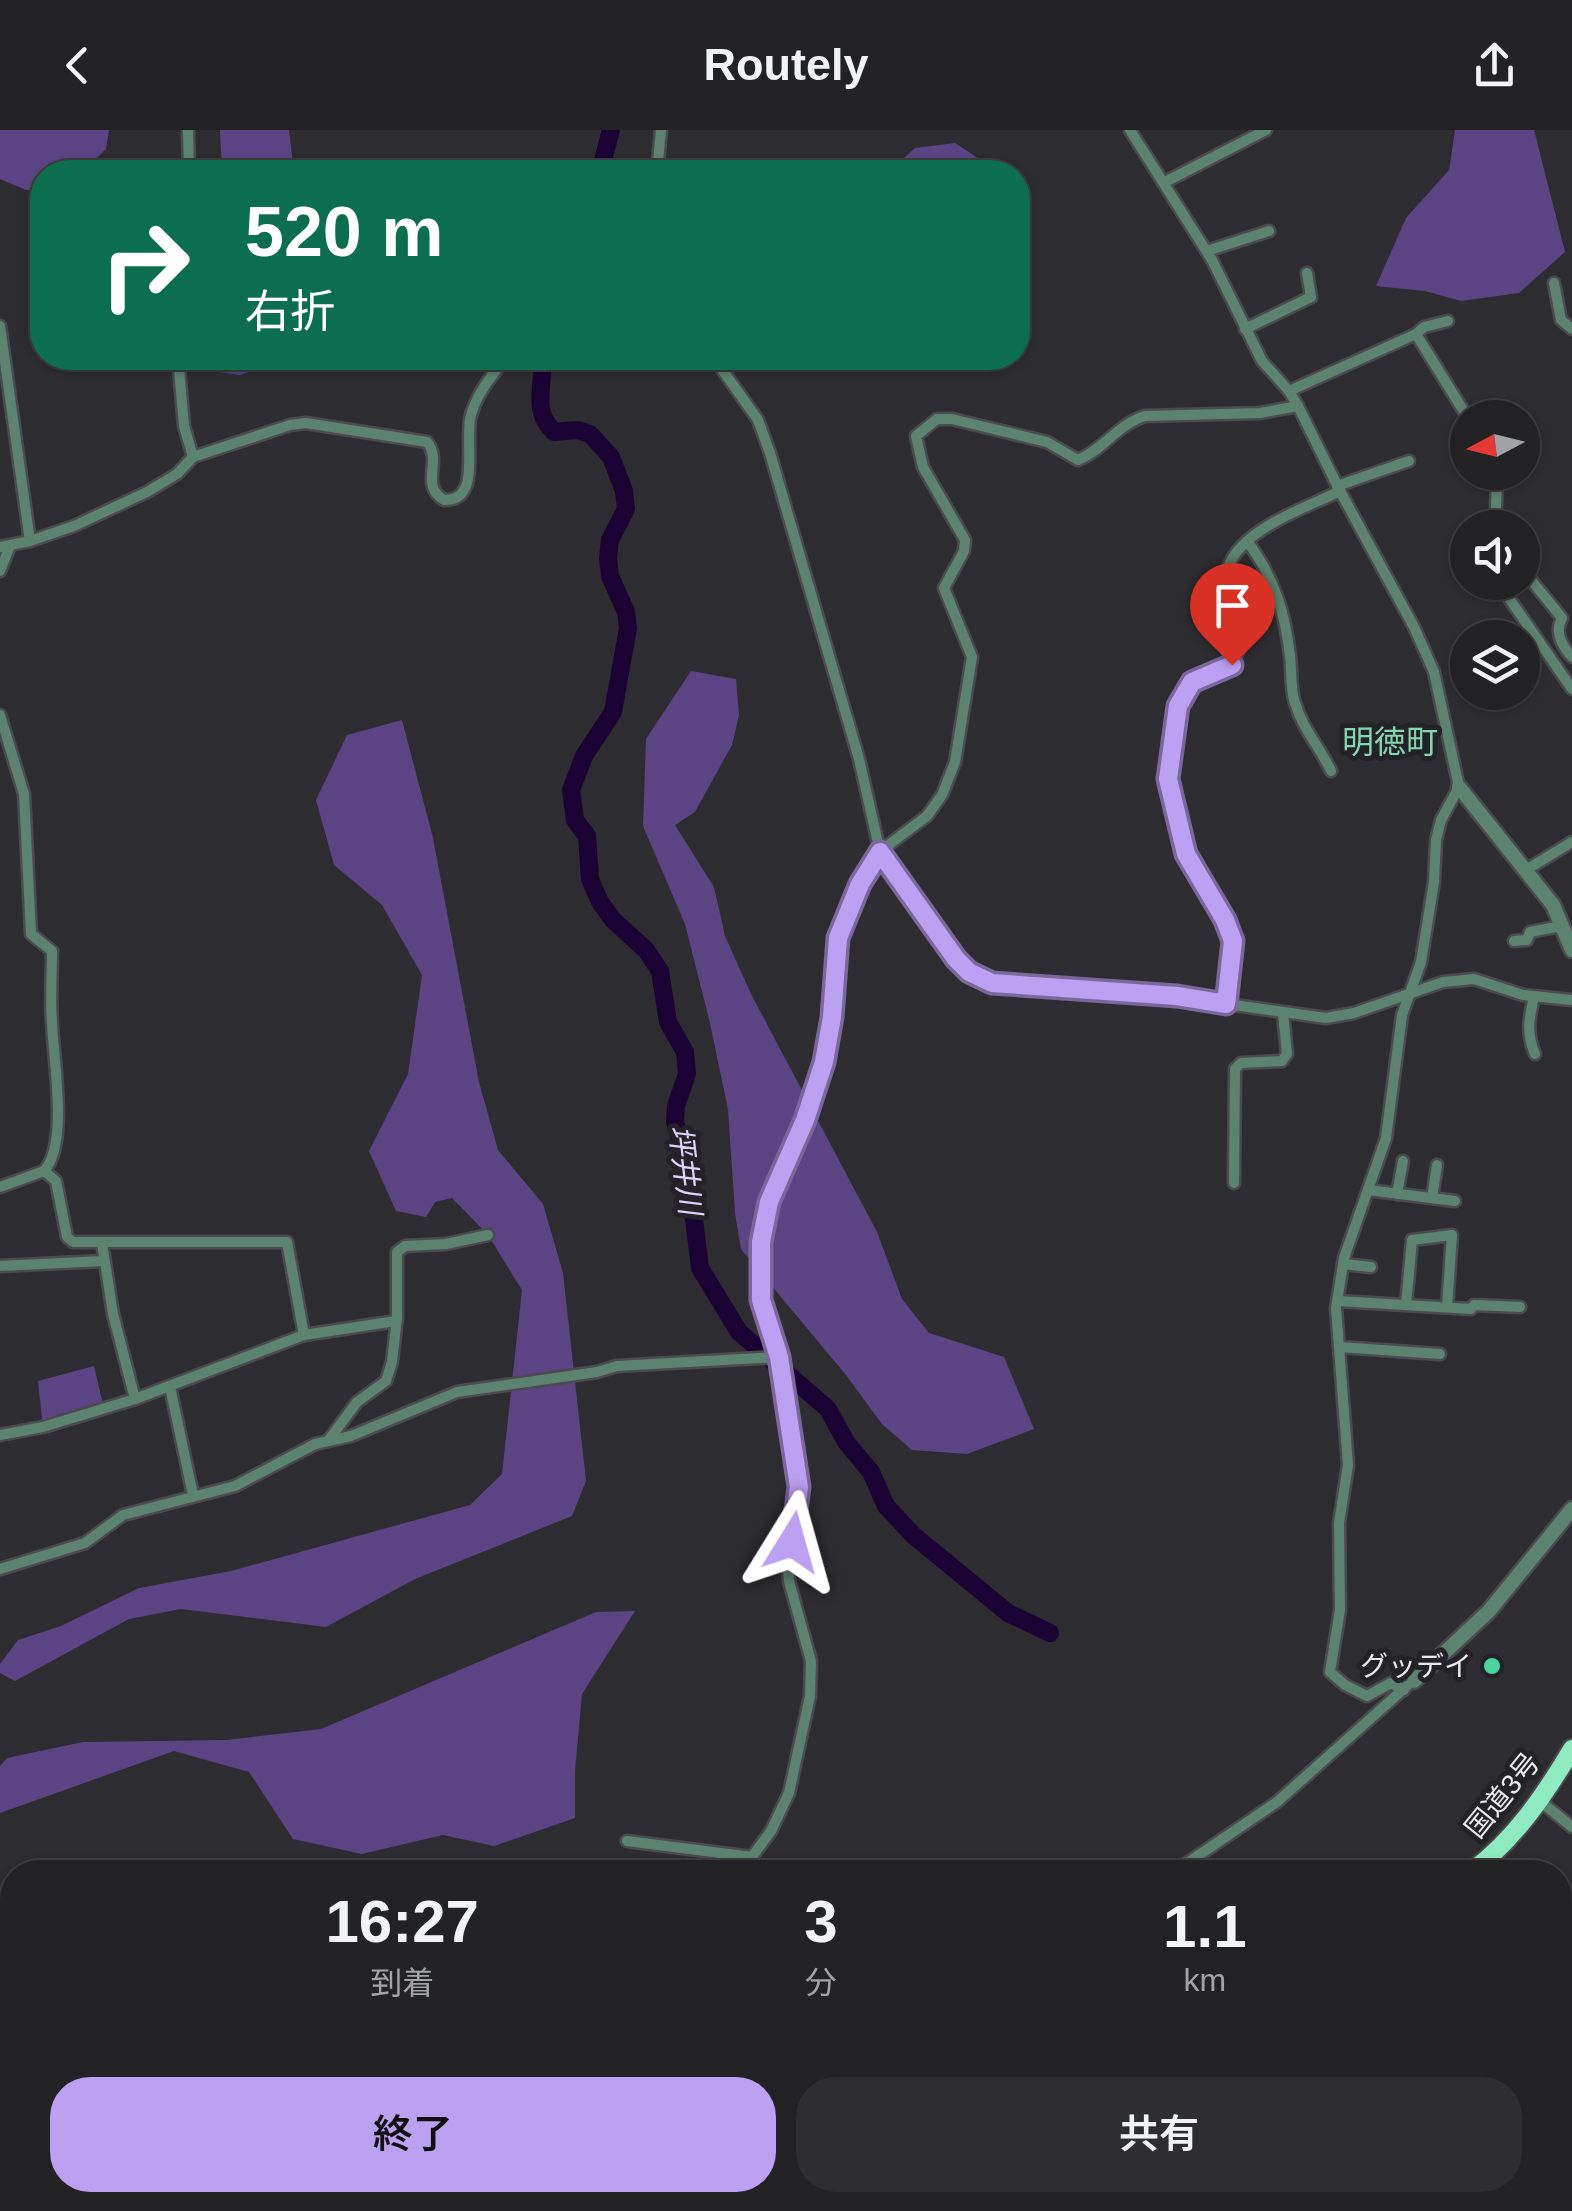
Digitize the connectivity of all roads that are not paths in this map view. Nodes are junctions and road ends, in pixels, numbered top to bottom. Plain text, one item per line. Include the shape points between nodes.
1 (188, 130) edge
2 (661, 130) edge
3 (1130, 130) edge
4 (1266, 130) edge
5 (189, 160) edge
6 (658, 160) edge
7 (1164, 182) junction
8 (1269, 231) dead end
9 (1207, 251) junction
10 (1307, 274) dead end
11 (1554, 282) dead end
12 (1448, 321) dead end
13 (0, 326) edge
14 (1245, 329) junction
15 (1572, 329) edge
16 (1416, 334) junction
17 (179, 370) edge
18 (498, 370) edge
19 (723, 370) edge
20 (1289, 391) junction
21 (1457, 400) edge
22 (1298, 406) junction
23 (193, 458) junction
24 (1409, 461) dead end
25 (1338, 489) junction
26 (1248, 541) junction
27 (30, 542) junction
28 (5, 547) edge
29 (0, 571) edge
30 (1540, 590) edge
31 (1510, 600) edge
32 (1567, 621) edge
33 (1572, 657) edge
34 (1572, 689) edge
35 (0, 715) edge
36 (1332, 771) dead end
37 (1458, 787) junction
38 (1572, 842) edge
39 (880, 852) junction
40 (1526, 870) junction
41 (1562, 926) junction
42 (1514, 941) dead end
43 (1572, 950) edge
44 (1412, 994) junction
45 (1534, 997) junction
46 (1572, 1000) edge
47 (1226, 1004) junction
48 (1283, 1013) junction
49 (1535, 1054) dead end
50 (1403, 1160) dead end
51 (1437, 1165) dead end
52 (44, 1170) junction
53 (1234, 1183) dead end
54 (0, 1187) edge
55 (1368, 1190) junction
56 (1397, 1194) junction
57 (1432, 1198) junction
58 (1455, 1200) dead end
59 (488, 1235) dead end
60 (102, 1243) junction
61 (103, 1261) junction
62 (1343, 1264) junction
63 (0, 1266) edge
64 (1371, 1267) dead end
65 (1338, 1301) junction
66 (1406, 1305) junction
67 (1447, 1307) junction
68 (1520, 1307) dead end
69 (396, 1321) junction
70 (304, 1335) junction
71 (1339, 1347) junction
72 (1440, 1354) dead end
73 (779, 1357) junction
74 (170, 1387) junction
75 (135, 1400) junction
76 (0, 1435) edge
77 (328, 1441) junction
78 (193, 1495) junction
79 (1572, 1509) edge
80 (0, 1568) edge
81 (1409, 1685) junction
82 (1572, 1749) edge
83 (1540, 1801) junction
84 (1572, 1827) edge
85 (627, 1841) dead end
86 (752, 1857) junction
87 (750, 1860) edge
88 (1192, 1860) edge
89 (1485, 1860) edge

1 - 5 street
2 - 6 street
3 - 7 street
4 - 7 street
7 - 9 street
8 - 9 street
9 - 14 street
10 - 14 street via 1311,296
11 - 15 street via 1561,320
12 - 16 street
13 - 27 street
14 - 20 street
16 - 20 street
16 - 21 street
17 - 23 street
18 - 23 street via 474,408 467,484 452,499 433,492 428,442 383,433 297,424
19 - 39 street via 758,420 770,454
20 - 22 street
22 - 25 street
22 - 39 street via 1145,416 1078,460 1047,442 952,419 937,419 916,436 923,467 965,540 944,588 972,665 947,784 922,822
23 - 27 street via 148,492
24 - 25 street
25 - 26 street
25 - 37 street via 1434,672
26 - 36 street via 1279,596 1294,700
26 - 47 street via 1233,554 1226,584 1241,647 1232,665 1192,682 1178,706 1168,779 1186,854 1233,941
27 - 28 street
28 - 29 street
30 - 32 street
31 - 34 street
32 - 33 street via 1558,625
35 - 52 street via 24,794 31,934 52,950 55,1150
37 - 40 street
37 - 44 street via 1436,840
38 - 40 street
39 - 47 street via 956,959 981,980
39 - 73 street via 842,924 824,1062 769,1202 758,1266
40 - 41 street
41 - 42 street
41 - 43 street
44 - 45 street via 1474,979
44 - 48 street via 1326,1018
44 - 55 street via 1402,1015 1386,1138
45 - 46 street
45 - 49 street via 1528,1022
47 - 48 street
48 - 53 street via 1282,1061 1235,1069
50 - 56 street
51 - 57 street
52 - 54 street
52 - 60 street via 56,1181 67,1237
55 - 56 street
55 - 62 street
56 - 57 street
57 - 58 street
59 - 69 street via 401,1248
60 - 61 street
60 - 70 street via 287,1242
61 - 63 street
61 - 75 street
62 - 64 street
62 - 65 street
65 - 66 street
65 - 71 street
66 - 67 street
66 - 67 street via 1412,1240 1452,1235
67 - 68 street
69 - 70 street
69 - 77 street via 386,1381 357,1402
70 - 74 street
71 - 72 street
71 - 81 street via 1348,1465 1330,1672 1367,1696 1391,1683
73 - 77 street via 617,1366 475,1388
73 - 86 street via 799,1487 787,1563 812,1661 789,1793
74 - 75 street
74 - 78 street
75 - 76 street
77 - 78 street via 236,1486
78 - 80 street via 123,1515 85,1543
79 - 81 street via 1488,1611
81 - 88 street via 1277,1802
82 - 83 highway, 国道3号
83 - 84 street
83 - 89 highway, 国道3号
85 - 86 street
86 - 87 street

